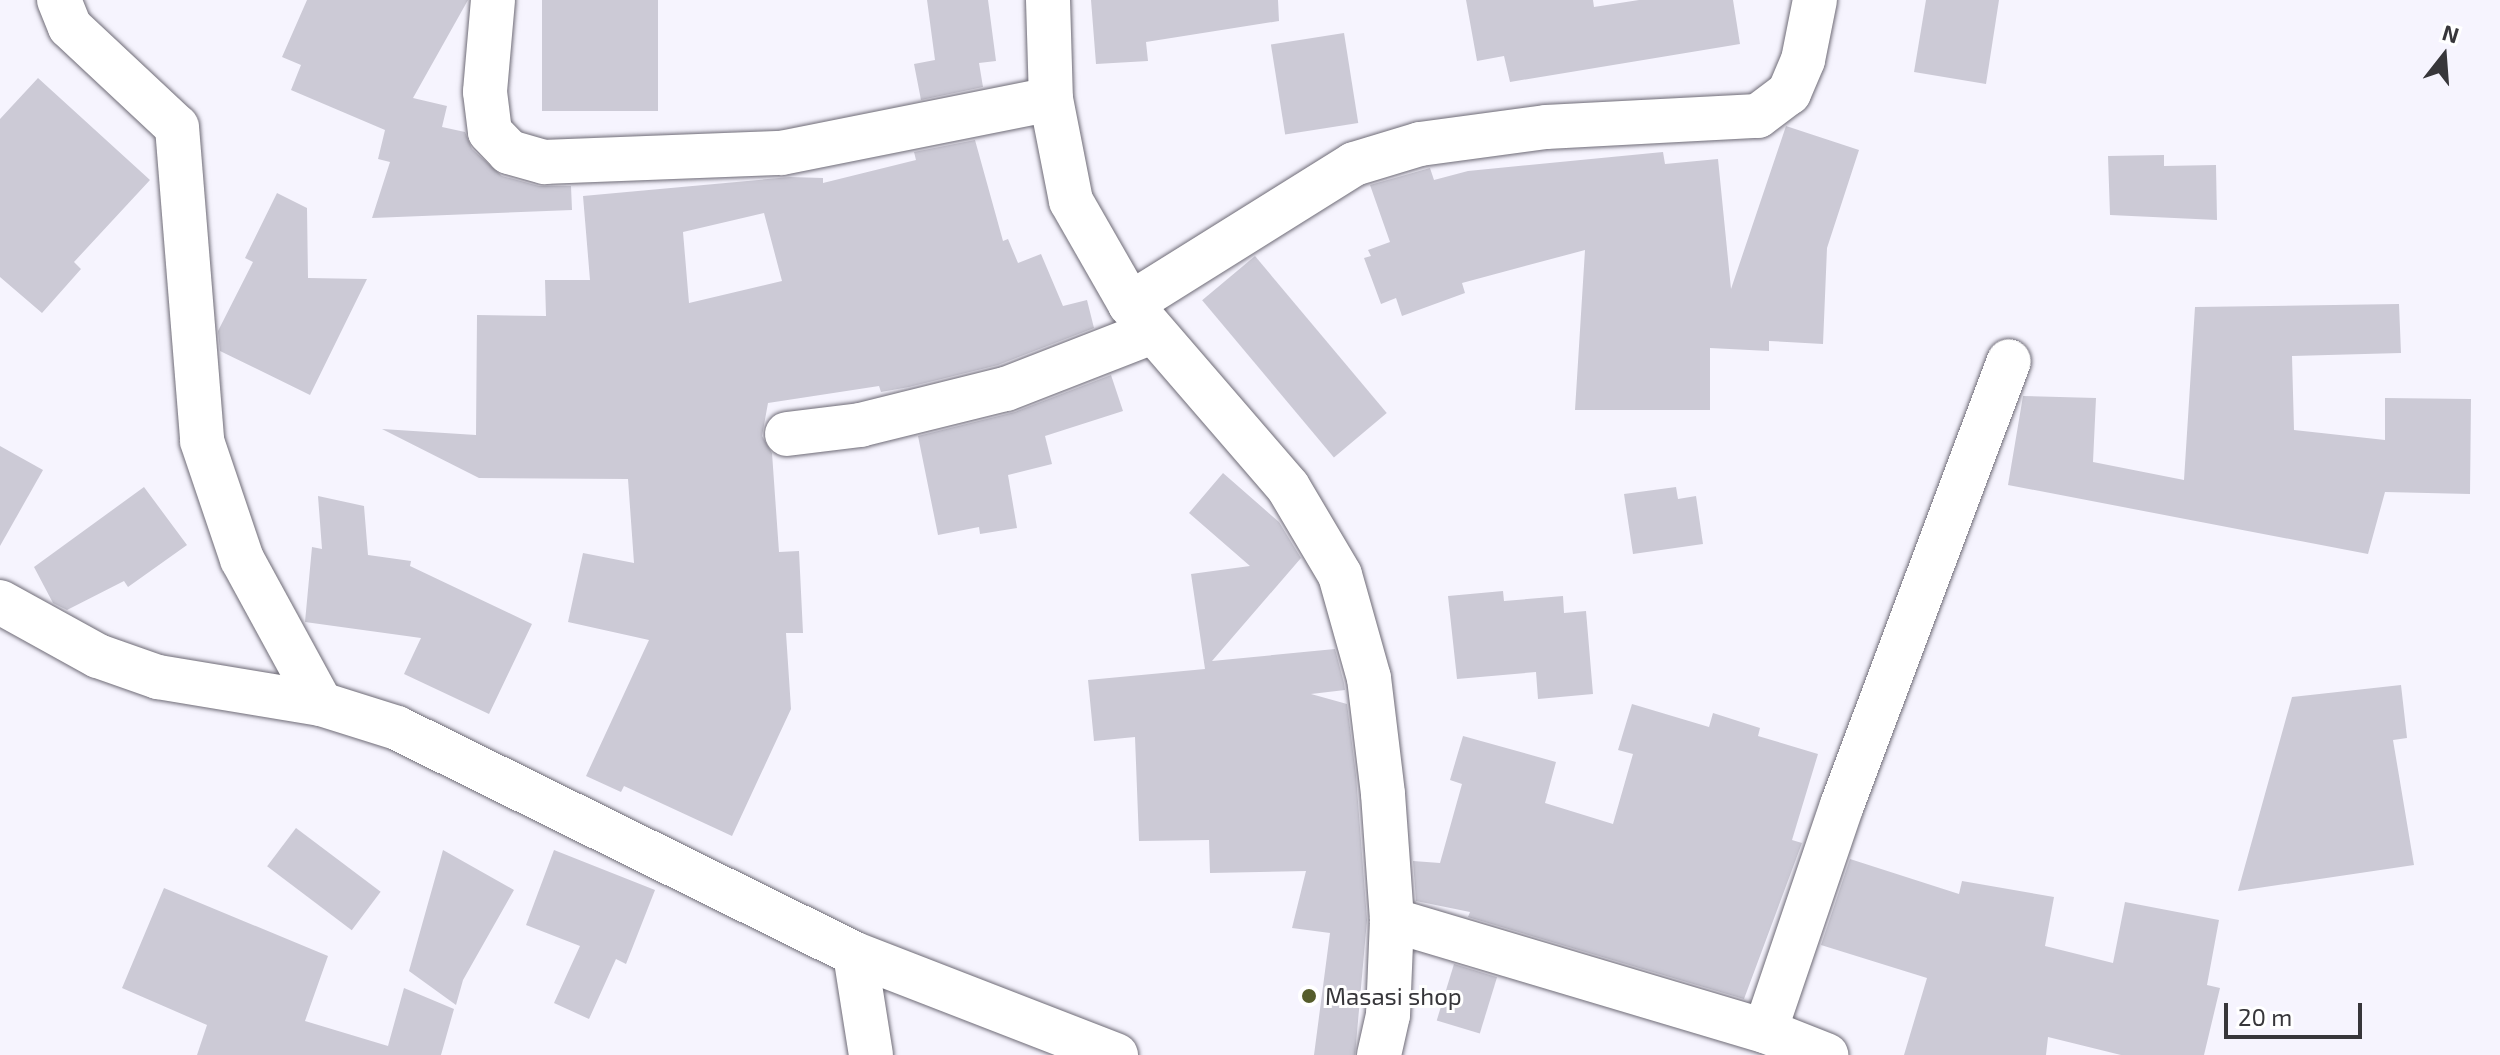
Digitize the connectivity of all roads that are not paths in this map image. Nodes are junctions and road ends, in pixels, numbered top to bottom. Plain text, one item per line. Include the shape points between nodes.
1 (59, 0) edge
2 (493, 0) edge
3 (1048, 0) edge
4 (1815, 0) edge
5 (1051, 99) junction
6 (1141, 318) junction
7 (2009, 361) dead end
8 (787, 434) dead end
9 (0, 602) edge
10 (321, 704) junction
11 (1392, 920) junction
12 (855, 954) junction
13 (1765, 1031) junction
14 (871, 1055) edge
15 (1116, 1055) edge
16 (1379, 1055) edge
17 (1826, 1055) edge

1 - 10 street via 70,27 177,127 202,441 242,559
2 - 5 street via 485,92 490,132 509,152 545,162 781,153
3 - 5 street
4 - 6 street via 1803,60 1789,93 1758,116 1546,127 1420,144 1354,164
5 - 6 street via 1071,201
6 - 8 street via 1006,389 860,425
6 - 11 street via 1288,487 1340,575 1369,678
7 - 13 street via 1842,805
9 - 10 street via 98,656 158,677
10 - 12 street via 397,728
11 - 13 street
11 - 16 street via 1388,1015
12 - 14 street
12 - 15 street
13 - 17 street

